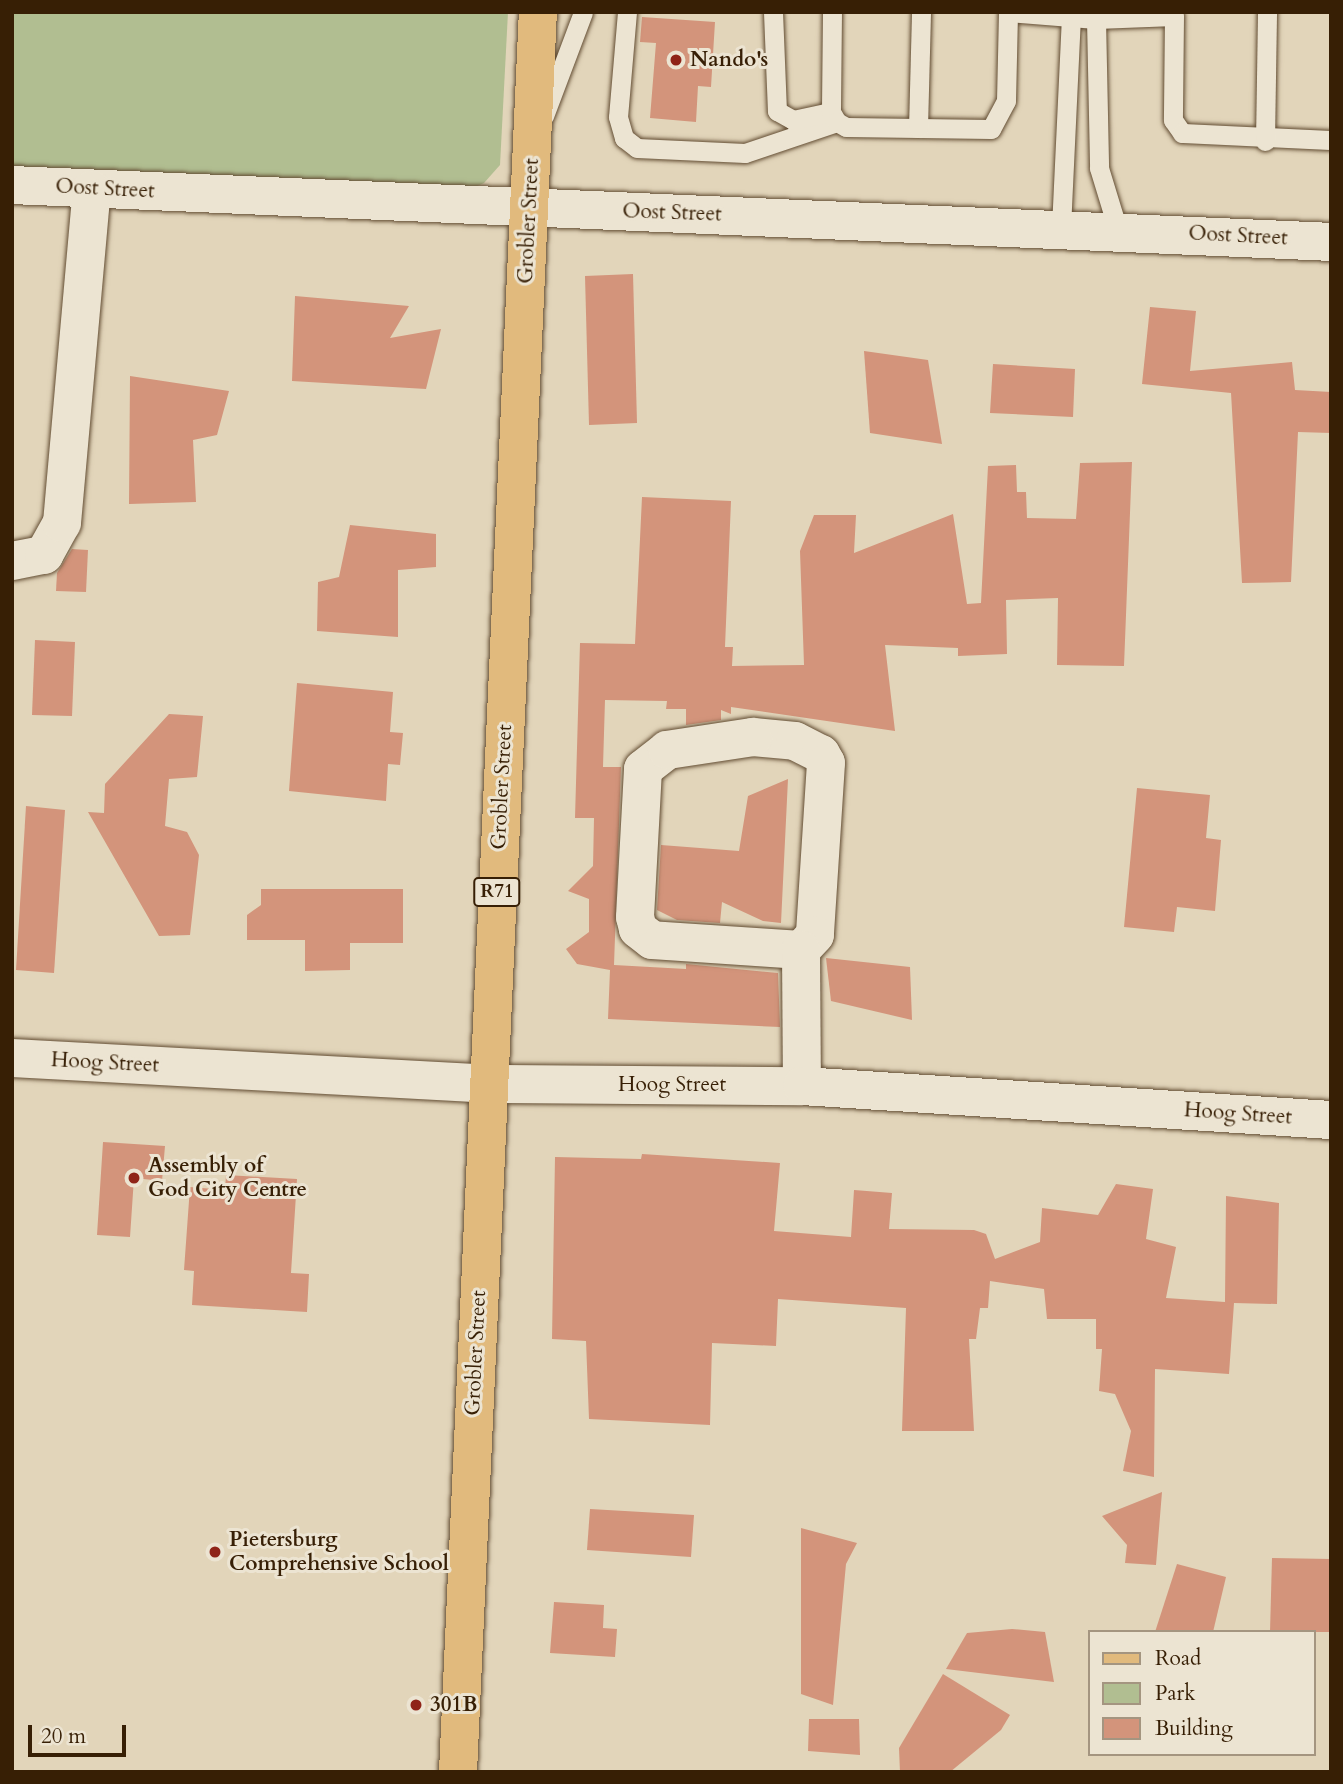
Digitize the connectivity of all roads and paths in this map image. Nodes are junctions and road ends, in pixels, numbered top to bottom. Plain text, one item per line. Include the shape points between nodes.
1 (538, 12) edge
2 (583, 12) edge
3 (626, 12) edge
4 (773, 12) edge
5 (832, 12) edge
6 (921, 12) edge
7 (1008, 12) edge
8 (1267, 12) edge
9 (1175, 14) edge
10 (1083, 17) edge
11 (834, 117) junction
12 (918, 128) junction
13 (1331, 140) edge
14 (1265, 141) junction
15 (532, 150) junction
16 (12, 185) edge
17 (92, 189) junction
18 (529, 208) junction
19 (1061, 228) junction
20 (1118, 230) junction
21 (1331, 242) edge
22 (12, 561) edge
23 (801, 950) junction
24 (12, 1058) edge
25 (488, 1084) junction
26 (802, 1086) junction
27 (1331, 1119) edge
28 (458, 1772) edge

1 - 15 main road, Grobler Street / R71
2 - 15 lane
3 - 11 lane via 618,117 624,138 637,148 745,153
4 - 11 lane via 777,111 793,120
5 - 11 lane
6 - 12 lane
7 - 10 lane
7 - 12 lane via 1003,115 991,129
8 - 14 lane
9 - 10 lane
9 - 14 lane via 1177,128
10 - 19 lane
10 - 20 lane via 1099,168
11 - 12 lane via 846,127
13 - 14 lane
15 - 18 main road, Grobler Street / R71
16 - 17 street, Oost Street
17 - 18 street, Oost Street
17 - 22 street via 62,523 44,555
18 - 19 street, Oost Street
18 - 25 main road, Grobler Street / R71
19 - 20 street, Oost Street
20 - 21 street, Oost Street
23 - 23 street via 683,946 652,940 638,929 639,783 655,757 684,745 753,737 795,741 821,754 828,776 819,921 810,944
23 - 26 street
24 - 25 street, Hoog Street
25 - 26 street, Hoog Street
25 - 28 main road, Grobler Street / R71
26 - 27 street, Hoog Street

